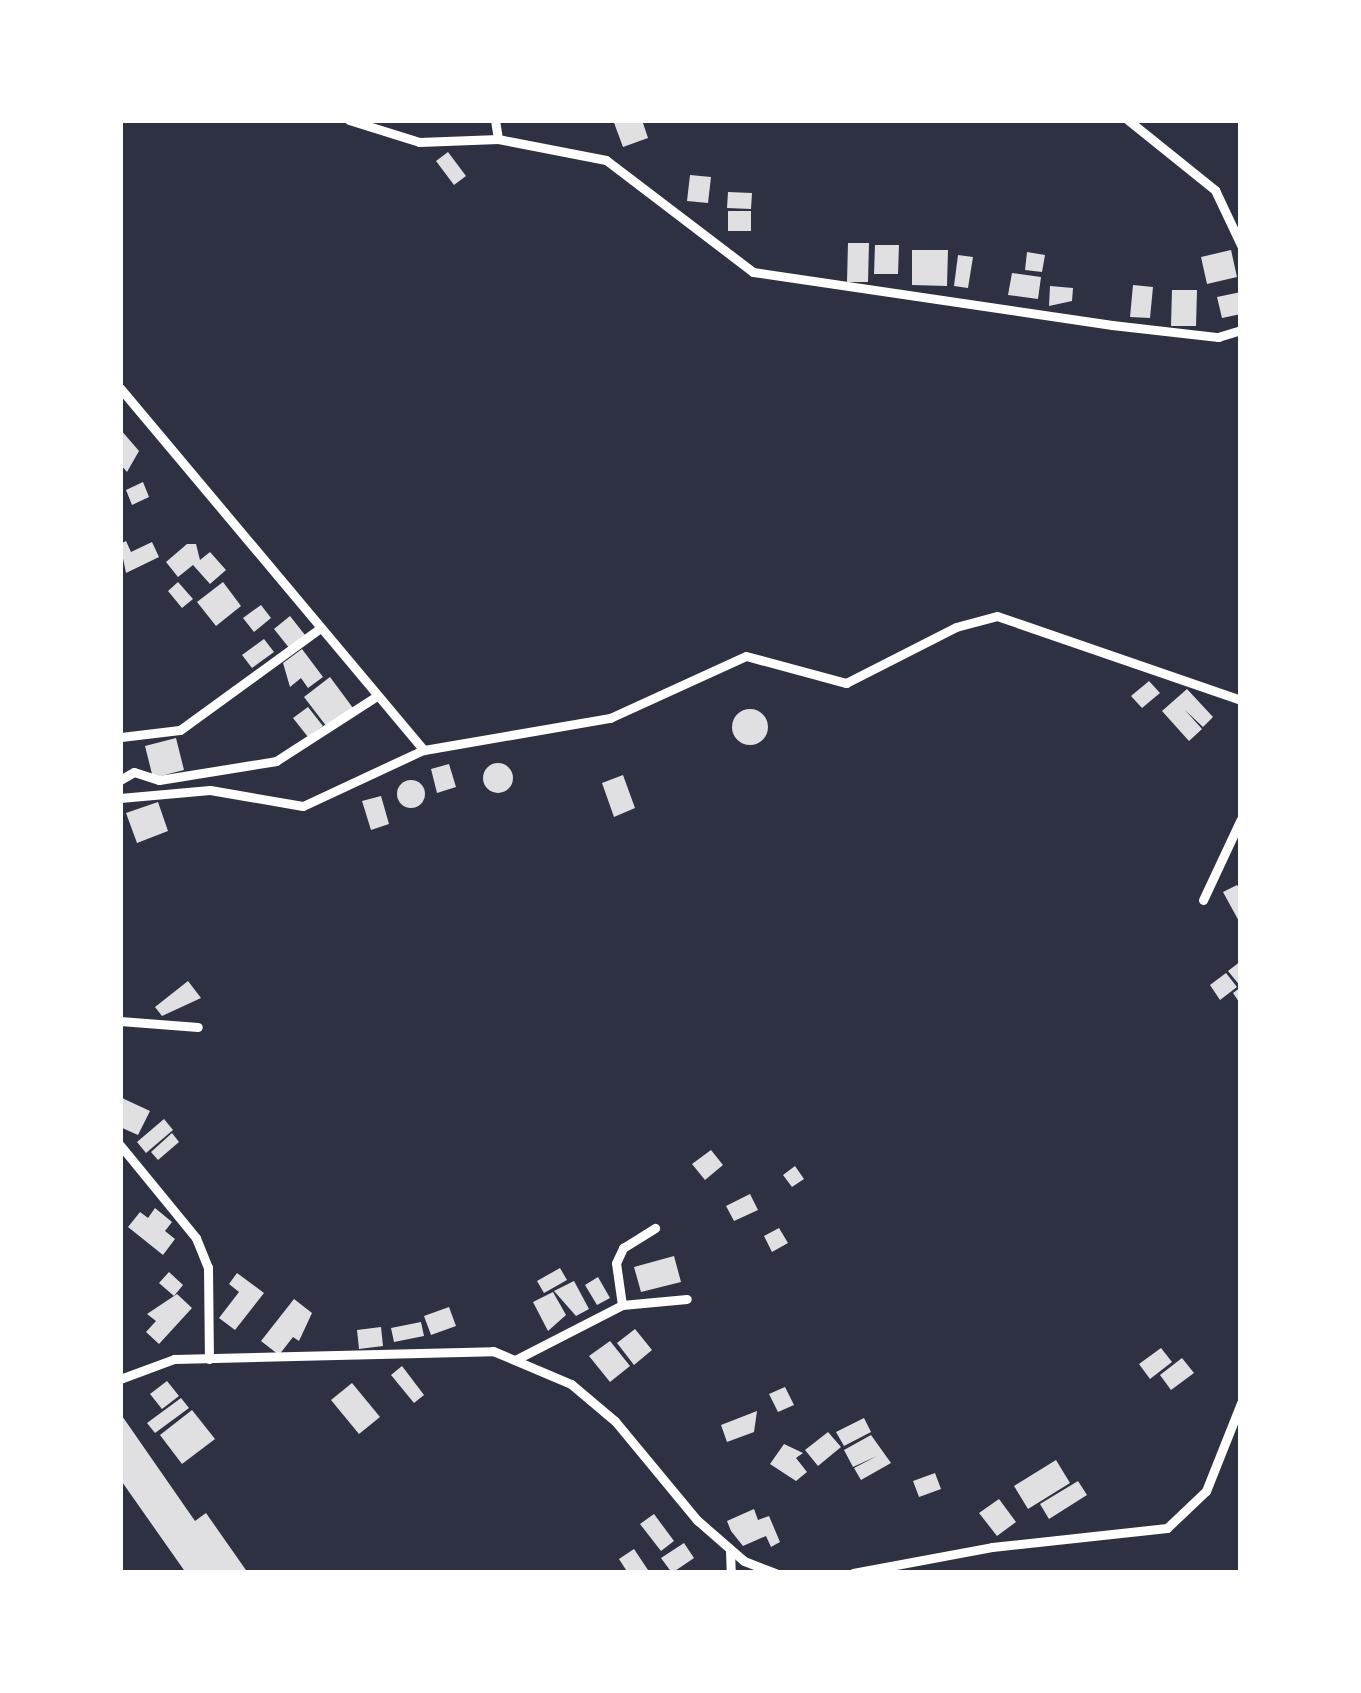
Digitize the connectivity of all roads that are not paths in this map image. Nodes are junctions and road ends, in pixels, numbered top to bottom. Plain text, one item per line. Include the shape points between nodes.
1 (350, 120) edge
2 (495, 120) edge
3 (1128, 120) edge
4 (498, 139) junction
5 (1241, 245) edge
6 (1241, 330) edge
7 (120, 388) edge
8 (319, 629) junction
9 (377, 696) junction
10 (1241, 700) edge
11 (121, 737) edge
12 (424, 750) junction
13 (120, 780) edge
14 (120, 798) edge
15 (1241, 819) edge
16 (1203, 900) dead end
17 (120, 1021) edge
18 (198, 1027) dead end
19 (120, 1145) edge
20 (655, 1228) dead end
21 (687, 1299) dead end
22 (622, 1305) junction
23 (209, 1359) junction
24 (515, 1360) junction
25 (120, 1379) edge
26 (1241, 1403) edge
27 (730, 1550) junction
28 (731, 1573) edge
29 (776, 1573) edge
30 (854, 1573) edge

1 - 4 street via 419,142
2 - 4 street
3 - 5 street via 1215,190
4 - 6 street via 606,160 753,272 1112,325 1218,337
7 - 8 street
8 - 9 street
8 - 11 street via 180,730
9 - 12 street
9 - 13 street via 276,761 159,780 134,772
10 - 12 street via 997,616 956,627 846,683 746,656 610,718
12 - 14 street via 303,806 210,790
15 - 16 street
17 - 18 street
19 - 23 street via 196,1238 208,1267
20 - 22 street via 623,1248 616,1263
21 - 22 street
22 - 24 street
23 - 24 street via 447,1347
23 - 25 street via 154,1363
24 - 27 street via 571,1384 615,1421 667,1490
26 - 30 street via 1206,1491 1167,1528 992,1547
27 - 28 street
27 - 29 street

